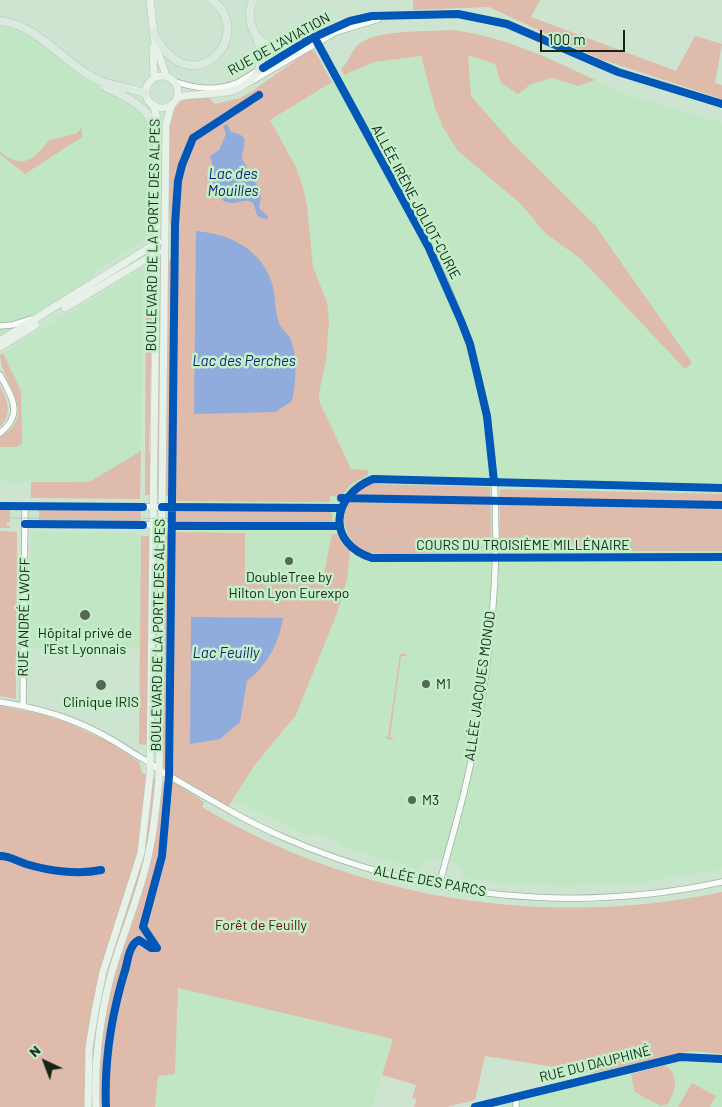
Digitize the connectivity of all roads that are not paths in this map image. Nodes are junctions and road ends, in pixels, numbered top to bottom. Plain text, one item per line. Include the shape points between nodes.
1 (212, 0) edge
2 (253, 0) edge
3 (150, 1) edge
4 (394, 16) junction
5 (0, 21) edge
6 (153, 32) junction
7 (256, 36) junction
8 (313, 40) junction
9 (80, 70) junction
10 (259, 70) junction
11 (166, 76) junction
12 (154, 78) junction
13 (176, 82) junction
14 (249, 83) junction
15 (146, 94) junction
16 (178, 97) junction
17 (722, 104) edge
18 (154, 106) junction
19 (171, 106) junction
20 (157, 146) junction
21 (165, 238) junction
22 (156, 244) junction
23 (165, 248) junction
24 (156, 254) junction
25 (68, 300) junction
26 (0, 326) edge
27 (0, 341) edge
28 (0, 347) edge
29 (0, 376) edge
30 (0, 433) edge
31 (494, 482) junction
32 (722, 488) edge
33 (153, 507) junction
34 (162, 507) junction
35 (341, 508) junction
36 (25, 524) junction
37 (153, 526) junction
38 (162, 526) junction
39 (340, 526) junction
40 (722, 557) edge
41 (494, 558) junction
42 (0, 702) edge
43 (23, 706) junction
44 (150, 762) junction
45 (159, 770) junction
46 (722, 882) edge
47 (439, 886) junction
48 (722, 1059) edge
49 (516, 1097) junction
50 (88, 1107) edge
51 (96, 1107) edge
52 (475, 1107) edge
53 (516, 1107) edge

1 - 6 highway via 224,13 228,30 222,50 208,61 190,65 176,61 164,51
2 - 7 highway via 249,18
3 - 6 main road
4 - 8 street, RUE DE L'AVIATION
4 - 8 street, RUE DE L'AVIATION via 350,21
4 - 17 street, RUE DE L'AVIATION via 458,14 495,20 618,72
5 - 9 highway via 27,29
6 - 11 main road
6 - 12 main road
7 - 8 highway via 277,47
7 - 10 highway via 262,55
8 - 10 street, RUE DE L'AVIATION
8 - 14 street, RUE DE L'AVIATION
8 - 31 street, ALLÉE IRÈNE JOLIOT-CURIE via 428,246 462,322 487,416
9 - 15 highway via 99,81
9 - 20 highway via 95,82 136,102 155,125
10 - 13 street, RUE DE L'AVIATION via 224,88 196,88
10 - 14 main road
11 - 12 main road
11 - 13 main road
12 - 15 main road
13 - 16 main road
14 - 16 main road, RUE DE L'AVIATION via 214,96 190,94
15 - 18 main road
16 - 19 main road
18 - 19 main road
18 - 20 main road, BOULEVARD DE LA PORTE DES ALPES via 158,125
19 - 21 main road, BOULEVARD DE LA PORTE DES ALPES via 166,125
20 - 22 main road, BOULEVARD DE LA PORTE DES ALPES
21 - 22 main road
21 - 23 main road, BOULEVARD DE LA PORTE DES ALPES
22 - 24 main road, BOULEVARD DE LA PORTE DES ALPES
22 - 25 main road
23 - 24 main road
23 - 34 main road, BOULEVARD DE LA PORTE DES ALPES
24 - 28 main road
24 - 33 main road, BOULEVARD DE LA PORTE DES ALPES
25 - 26 street via 27,321
25 - 27 main road
29 - 30 street via 14,405 14,417
31 - 32 street
31 - 35 street via 373,479 353,489
31 - 41 street, ALLÉE JACQUES MONOD
33 - 34 street
33 - 36 street, RUE ANDRÉ LWOFF via 26,506
33 - 37 main road, BOULEVARD DE LA PORTE DES ALPES
34 - 35 street
34 - 38 main road, BOULEVARD DE LA PORTE DES ALPES
35 - 39 street
36 - 37 street
36 - 43 street, RUE ANDRÉ LWOFF
37 - 38 street
37 - 44 main road, BOULEVARD DE LA PORTE DES ALPES
38 - 39 street
38 - 45 main road, BOULEVARD DE LA PORTE DES ALPES
39 - 41 street, COURS DU TROISIÈME MILLÉNAIRE via 349,544 357,552 372,558
40 - 41 street, COURS DU TROISIÈME MILLÉNAIRE
41 - 47 street, ALLÉE JACQUES MONOD via 489,635 472,755
42 - 43 street
43 - 44 street via 66,717 96,730
44 - 45 street, ALLÉE DES PARCS
44 - 50 main road, BOULEVARD DE LA PORTE DES ALPES via 141,853 103,972 95,1011 89,1048
45 - 47 street, ALLÉE DES PARCS via 235,814 293,842 362,868
45 - 51 main road, BOULEVARD DE LA PORTE DES ALPES via 154,829 145,869 103,1012
46 - 47 street, ALLÉE DES PARCS via 640,895 573,898 528,898
48 - 49 street, RUE DU DAUPHINÉ via 680,1056
49 - 52 street, RUE DU DAUPHINÉ
49 - 53 street

